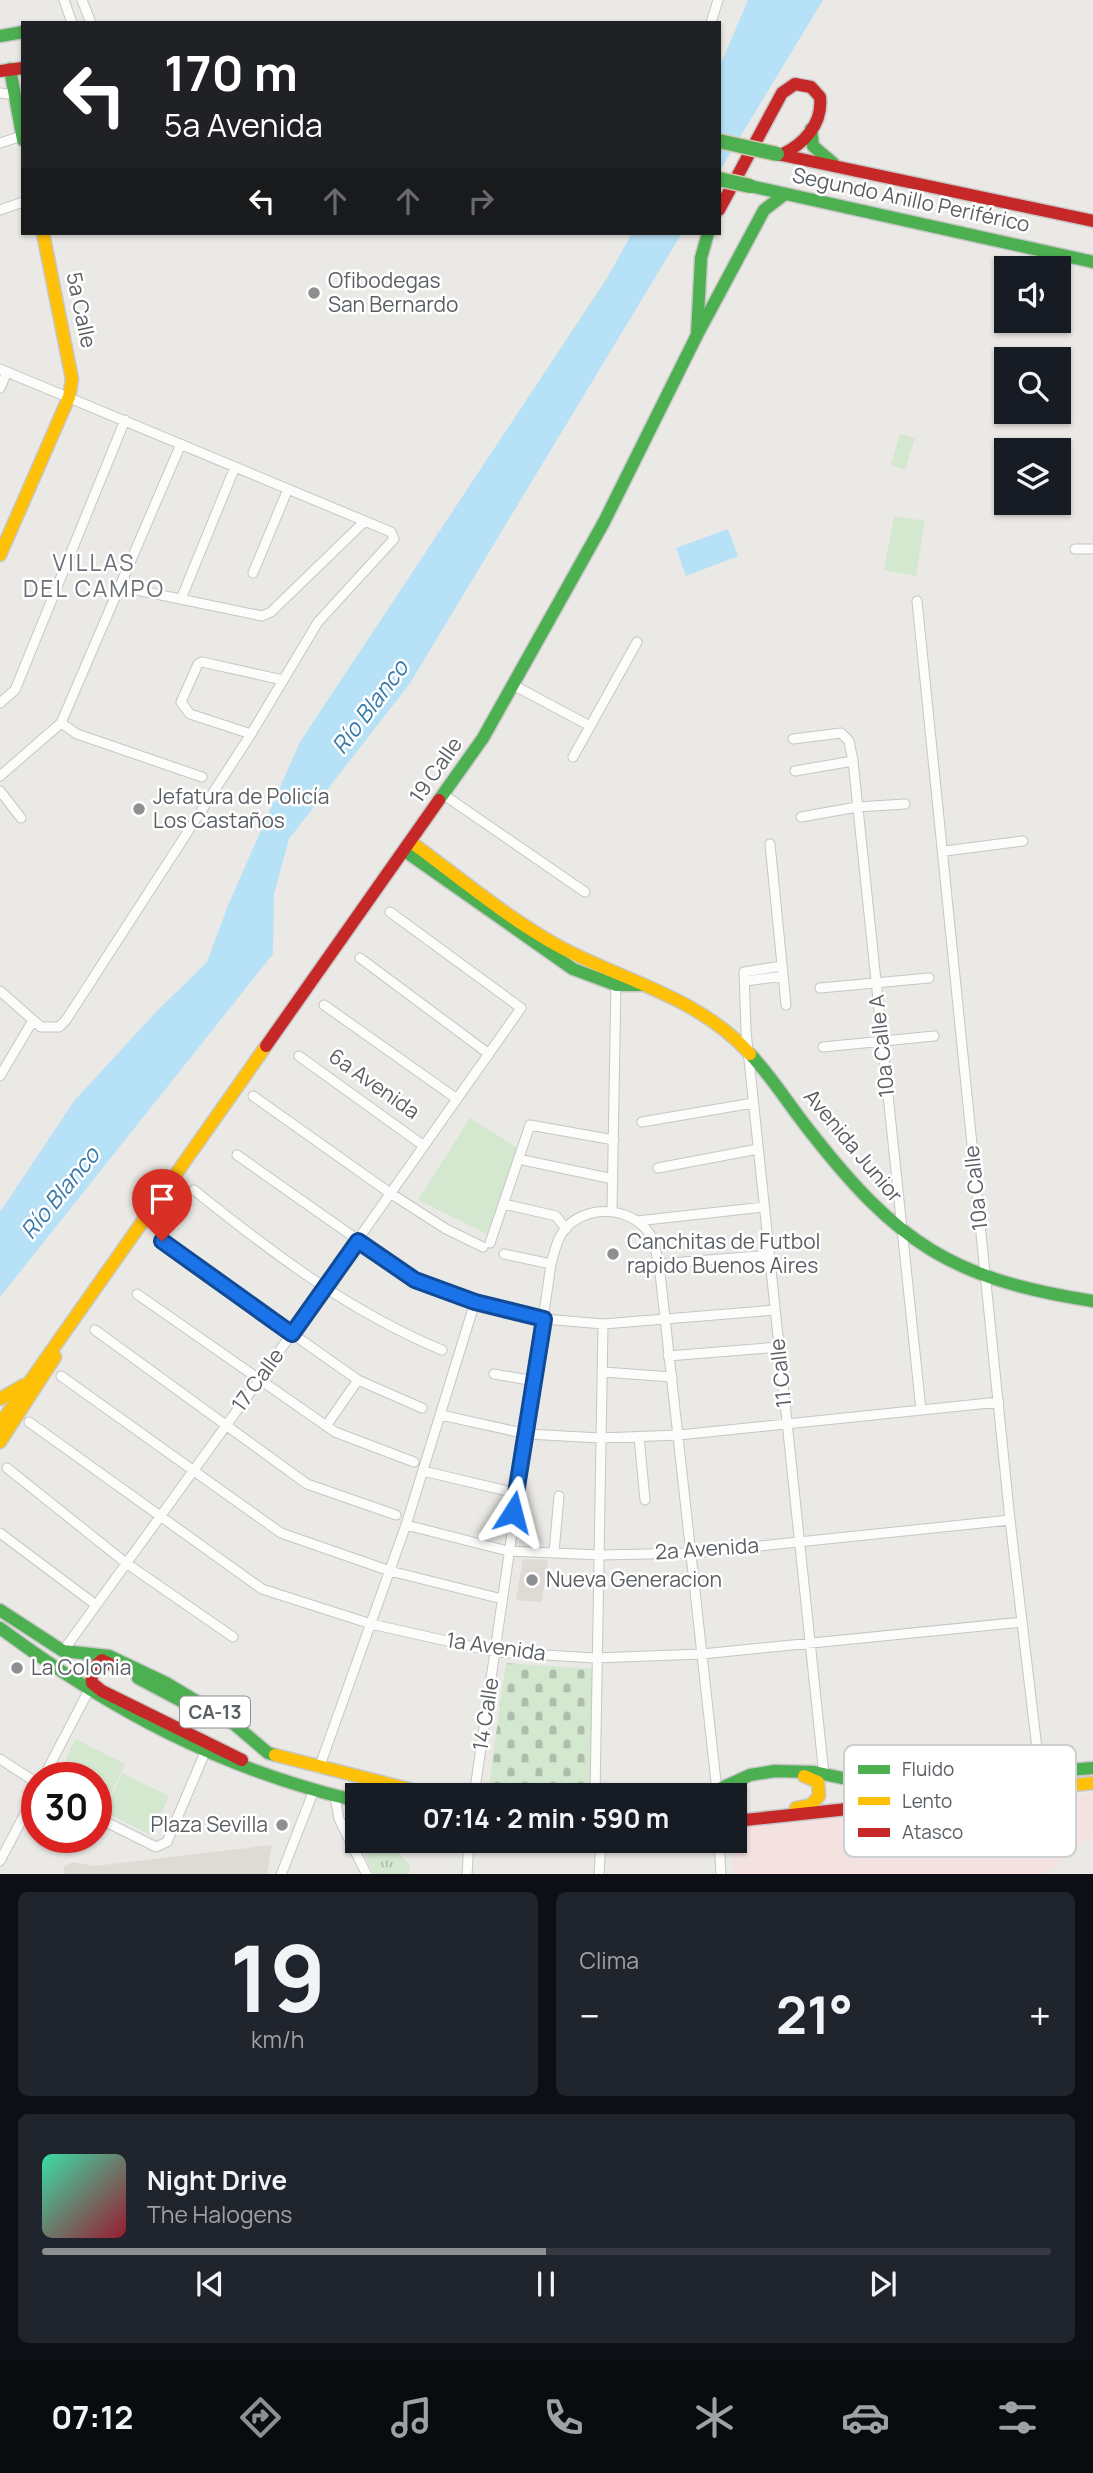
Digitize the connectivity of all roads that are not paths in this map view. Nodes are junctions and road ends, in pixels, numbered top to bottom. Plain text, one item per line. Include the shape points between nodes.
1 (64, 0) edge
2 (82, 0) edge
3 (718, 0) edge
4 (71, 21) edge
5 (90, 21) edge
6 (712, 21) edge
7 (21, 32) edge
8 (0, 36) edge
9 (11, 70) edge
10 (0, 93) edge
11 (15, 95) junction
12 (811, 129) junction
13 (21, 132) edge
14 (21, 138) edge
15 (721, 141) edge
16 (0, 143) edge
17 (779, 154) junction
18 (839, 167) junction
19 (721, 179) edge
20 (753, 187) junction
21 (785, 194) junction
22 (21, 203) edge
23 (721, 206) edge
24 (0, 210) edge
25 (764, 210) junction
26 (1093, 221) edge
27 (43, 235) edge
28 (707, 235) edge
29 (1093, 262) edge
30 (697, 335) junction
31 (3, 371) edge
32 (0, 388) edge
33 (69, 397) junction
34 (125, 421) junction
35 (181, 444) junction
36 (235, 467) junction
37 (286, 492) junction
38 (365, 521) junction
39 (1093, 549) edge
40 (1075, 550) dead end
41 (0, 555) edge
42 (253, 573) dead end
43 (122, 587) junction
44 (181, 599) junction
45 (917, 601) dead end
46 (638, 642) dead end
47 (283, 680) junction
48 (515, 686) junction
49 (0, 703) edge
50 (61, 723) junction
51 (590, 726) junction
52 (251, 734) junction
53 (793, 739) dead end
54 (573, 757) dead end
55 (853, 761) junction
56 (795, 771) dead end
57 (0, 776) edge
58 (202, 778) dead end
59 (0, 791) edge
60 (444, 794) junction
61 (905, 804) dead end
62 (857, 807) junction
63 (801, 817) dead end
64 (21, 818) dead end
65 (1023, 841) dead end
66 (770, 844) dead end
67 (408, 846) junction
68 (945, 851) junction
69 (584, 891) dead end
70 (390, 912) dead end
71 (360, 958) dead end
72 (783, 971) junction
73 (617, 978) junction
74 (929, 978) dead end
75 (876, 983) junction
76 (820, 988) dead end
77 (0, 991) edge
78 (324, 1005) dead end
79 (786, 1006) dead end
80 (32, 1023) junction
81 (934, 1036) dead end
82 (881, 1041) junction
83 (823, 1047) dead end
84 (747, 1048) junction
85 (489, 1054) junction
86 (299, 1056) dead end
87 (0, 1076) edge
88 (253, 1096) dead end
89 (457, 1099) junction
90 (753, 1103) junction
91 (642, 1122) dead end
92 (614, 1140) junction
93 (424, 1146) junction
94 (758, 1149) junction
95 (237, 1155) dead end
96 (518, 1159) junction
97 (658, 1168) dead end
98 (613, 1179) junction
99 (194, 1190) dead end
100 (390, 1193) junction
101 (504, 1204) junction
102 (764, 1207) junction
103 (612, 1210) junction
104 (637, 1221) junction
105 (566, 1229) junction
106 (902, 1234) junction
107 (162, 1241) dead end
108 (358, 1241) junction
109 (504, 1254) dead end
110 (769, 1255) junction
111 (551, 1264) junction
112 (659, 1264) junction
113 (986, 1279) junction
114 (324, 1287) junction
115 (137, 1294) dead end
116 (1093, 1301) edge
117 (475, 1302) junction
118 (775, 1310) junction
119 (76, 1313) junction
120 (666, 1318) junction
121 (544, 1319) junction
122 (603, 1324) junction
123 (94, 1330) dead end
124 (292, 1334) junction
125 (779, 1347) junction
126 (442, 1350) dead end
127 (668, 1356) junction
128 (603, 1372) junction
129 (494, 1374) dead end
130 (61, 1376) dead end
131 (672, 1377) junction
132 (260, 1380) junction
133 (358, 1380) junction
134 (535, 1381) junction
135 (28, 1383) junction
136 (0, 1399) edge
137 (999, 1402) junction
138 (422, 1408) dead end
139 (921, 1410) junction
140 (440, 1415) junction
141 (29, 1422) dead end
142 (0, 1424) edge
143 (787, 1424) junction
144 (226, 1425) junction
145 (326, 1426) junction
146 (527, 1434) junction
147 (679, 1436) junction
148 (639, 1437) junction
149 (600, 1438) junction
150 (0, 1442) edge
151 (414, 1462) dead end
152 (6, 1468) dead end
153 (194, 1469) junction
154 (423, 1471) junction
155 (516, 1493) junction
156 (559, 1496) dead end
157 (645, 1500) dead end
158 (396, 1515) dead end
159 (161, 1516) junction
160 (1010, 1520) junction
161 (406, 1525) junction
162 (0, 1533) edge
163 (799, 1541) junction
164 (508, 1551) junction
165 (554, 1552) junction
166 (693, 1553) junction
167 (601, 1555) junction
168 (125, 1563) junction
169 (390, 1571) junction
170 (502, 1599) junction
171 (96, 1605) junction
172 (0, 1610) edge
173 (1022, 1622) junction
174 (371, 1625) junction
175 (0, 1629) edge
176 (233, 1637) dead end
177 (810, 1643) junction
178 (63, 1651) junction
179 (496, 1652) junction
180 (702, 1654) junction
181 (595, 1658) junction
182 (89, 1690) junction
183 (1037, 1745) edge
184 (206, 1750) junction
185 (268, 1753) junction
186 (0, 1759) edge
187 (51, 1762) edge
188 (319, 1768) junction
189 (21, 1773) edge
190 (266, 1774) junction
191 (824, 1775) junction
192 (844, 1779) edge
193 (382, 1783) edge
194 (476, 1783) edge
195 (595, 1783) edge
196 (714, 1783) edge
197 (732, 1783) edge
198 (747, 1784) edge
199 (314, 1790) junction
200 (335, 1797) junction
201 (345, 1799) edge
202 (844, 1808) edge
203 (747, 1817) edge
204 (747, 1818) edge
205 (21, 1821) edge
206 (112, 1825) edge
207 (468, 1853) edge
208 (600, 1853) edge
209 (720, 1853) edge
210 (0, 1861) edge
211 (281, 1874) edge
212 (367, 1874) edge
213 (467, 1874) edge
214 (599, 1874) edge
215 (721, 1874) edge

1 - 4 street
2 - 5 street
3 - 6 street
7 - 8 main road
9 - 11 main road
10 - 11 street
11 - 13 main road
12 - 17 main road via 795,148
12 - 18 main road via 816,151
12 - 23 main road via 820,112 820,97 804,85 788,88
14 - 16 street
15 - 17 main road, Segundo Anillo Periférico, bridge
17 - 18 main road, Segundo Anillo Periférico
18 - 26 main road, Segundo Anillo Periférico
19 - 20 main road, Segundo Anillo Periférico, bridge
20 - 21 main road, Segundo Anillo Periférico
20 - 25 main road
21 - 25 main road, 19 Calle
21 - 29 main road, Segundo Anillo Periférico
22 - 24 street
25 - 30 main road, 19 Calle
27 - 33 main road, 5a Calle via 70,360
28 - 30 main road via 701,258
30 - 48 main road, 19 Calle via 604,522
31 - 32 street
31 - 33 street
33 - 34 street
33 - 41 main road
34 - 35 street
34 - 49 street via 15,690
35 - 36 street
35 - 43 street
36 - 37 street
36 - 44 street
37 - 38 street
37 - 42 street
38 - 44 street via 262,616
38 - 47 street via 391,532 392,543 318,622
39 - 40 street
43 - 44 street
43 - 50 street
45 - 68 street, 10a Calle
46 - 51 street
47 - 52 street
47 - 52 street via 198,664 181,702 183,708
48 - 51 street
48 - 60 main road, 19 Calle
50 - 57 street
50 - 58 street via 76,734
51 - 54 street
52 - 80 street via 66,1020 51,1029
53 - 55 street, 10a Calle A via 841,733 849,741
55 - 56 street
55 - 62 street, 10a Calle A
59 - 64 street
60 - 67 main road, 19 Calle
60 - 69 street
61 - 62 street
62 - 63 street
62 - 75 street, 10a Calle A
65 - 68 street
66 - 72 street
67 - 73 main road, Avenida Junior via 552,956 573,969
67 - 119 main road, 19 Calle
68 - 113 street, 10a Calle
70 - 85 street, 17 Calle via 519,1004 521,1008
71 - 85 street
72 - 79 street
72 - 84 street, 11 Calle via 745,976
73 - 84 main road, Avenida Junior via 646,985 699,1010
73 - 92 street
74 - 75 street
75 - 76 street
75 - 82 street, 10a Calle A
77 - 80 street via 15,1001
78 - 89 street
80 - 87 street
81 - 82 street
82 - 83 street
82 - 106 street, 10a Calle A
84 - 90 street, 11 Calle
84 - 106 main road, Avenida Junior via 859,1192
85 - 89 street, 17 Calle
86 - 93 street, 6a Avenida
88 - 100 street
89 - 93 street, 17 Calle
90 - 91 street
90 - 94 street, 11 Calle
92 - 96 street via 533,1125 527,1129
92 - 98 street
93 - 100 street, 17 Calle
94 - 97 street
94 - 102 street, 11 Calle
95 - 108 street
96 - 98 street
96 - 101 street
98 - 103 street
99 - 114 street
100 - 101 street via 446,1229 487,1245
100 - 108 street, 17 Calle
101 - 105 street via 556,1216
102 - 104 street
102 - 110 street, 11 Calle
103 - 104 street
103 - 105 street via 588,1215
104 - 112 street via 648,1231
105 - 111 street, 14 Calle
106 - 113 main road, Avenida Junior via 929,1253
106 - 139 street, 10a Calle A
107 - 124 street
108 - 114 street, 17 Calle
108 - 117 street via 415,1280
109 - 111 street
110 - 112 street
110 - 118 street, 11 Calle
111 - 121 street, 14 Calle
112 - 120 street
113 - 116 main road, Avenida Junior
113 - 137 street, 10a Calle
114 - 124 street, 17 Calle
114 - 126 street via 383,1325
115 - 132 street
117 - 121 street
117 - 140 street
118 - 120 street
118 - 125 street, 11 Calle
119 - 135 main road, 19 Calle
119 - 150 main road, 19 Calle via 59,1351
120 - 122 street
120 - 127 street
121 - 122 street
121 - 134 street, 14 Calle
122 - 128 street
123 - 144 street
124 - 132 street, 17 Calle
124 - 133 street
125 - 127 street
125 - 143 street, 11 Calle
127 - 131 street
128 - 131 street
128 - 149 street
129 - 134 street
130 - 153 street
131 - 147 street
132 - 144 street, 17 Calle
132 - 145 street
133 - 138 street
133 - 145 street
134 - 146 street, 14 Calle
135 - 136 main road
135 - 142 main road, 19 Calle
137 - 139 street
137 - 160 street, 10a Calle
139 - 143 street
140 - 146 street
140 - 154 street
141 - 159 street, 1a Avenida
143 - 147 street
143 - 163 street, 11 Calle
144 - 153 street, 17 Calle
144 - 158 street via 307,1484
145 - 151 street
146 - 149 street
146 - 155 street, 14 Calle
147 - 148 street
147 - 166 street
148 - 149 street
148 - 157 street
149 - 167 street
152 - 168 street
153 - 159 street, 17 Calle
153 - 169 street via 281,1533
154 - 155 street
154 - 161 street
155 - 164 street, 14 Calle
156 - 165 street
159 - 168 street, 17 Calle
159 - 174 street, 1a Avenida via 262,1589
160 - 163 street, 2a Avenida
160 - 173 street, 10a Calle
161 - 164 street, 2a Avenida
161 - 169 street
162 - 171 street
163 - 166 street, 2a Avenida
163 - 177 street, 11 Calle
164 - 165 street, 2a Avenida
164 - 170 street, 14 Calle
165 - 167 street, 2a Avenida
166 - 167 street, 2a Avenida
166 - 180 street
167 - 181 street
168 - 171 street, 17 Calle
168 - 176 street
169 - 170 street
169 - 174 street
170 - 179 street, 14 Calle
171 - 178 street, 17 Calle
172 - 178 main road, CA-13
173 - 177 street, 1a Avenida
173 - 183 street, 10a Calle
174 - 179 street, 1a Avenida
174 - 188 street
175 - 182 main road, CA-13
177 - 180 street, 1a Avenida
177 - 191 street, 11 Calle
178 - 185 main road, CA-13 via 109,1656 166,1683 234,1724
179 - 181 street, 1a Avenida
179 - 194 street, 14 Calle
180 - 181 street, 1a Avenida
180 - 196 street
181 - 195 street
182 - 184 main road, CA-13
182 - 187 street
184 - 190 main road, CA-13
184 - 206 street via 167,1842 156,1847
185 - 188 main road, CA-13
185 - 190 main road via 111,1664 102,1660 91,1670 92,1683 102,1691
186 - 189 street
188 - 193 main road, CA-13
190 - 199 main road, CA-13
191 - 192 main road
191 - 197 main road via 764,1772
198 - 203 main road via 804,1776 820,1787 817,1801 811,1805
199 - 200 main road, CA-13
199 - 211 street
200 - 201 main road, CA-13
200 - 212 street via 339,1819
202 - 204 main road
205 - 210 street
207 - 213 street
208 - 214 street
209 - 215 street

